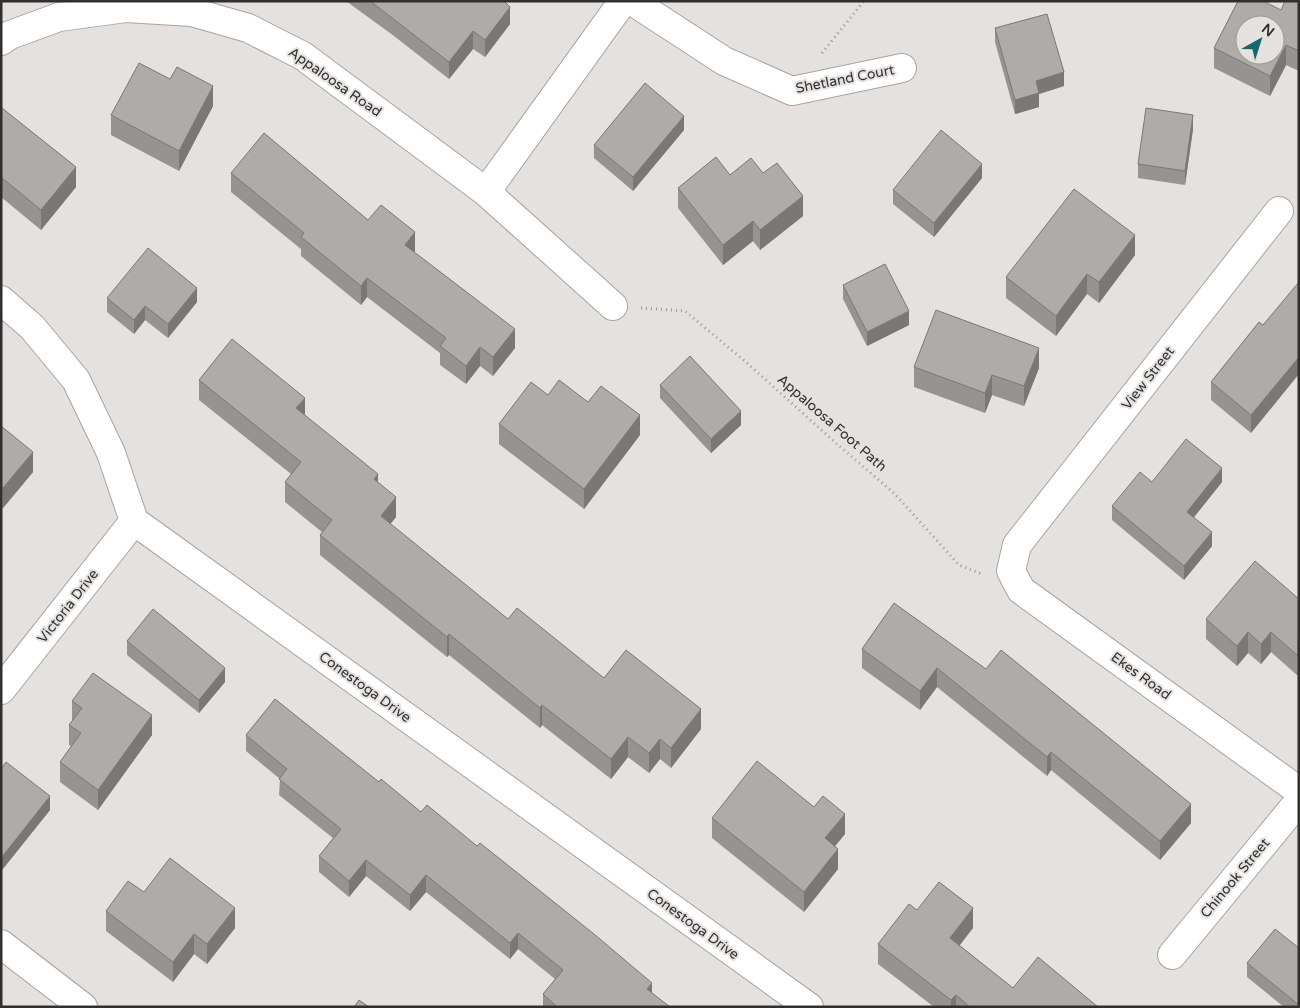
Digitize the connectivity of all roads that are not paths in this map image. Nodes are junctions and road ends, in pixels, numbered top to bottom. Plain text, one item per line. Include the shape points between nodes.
1 (623, 1) edge
2 (632, 1) edge
3 (1, 41) edge
4 (902, 68) dead end
5 (486, 192) junction
6 (1279, 210) dead end
7 (1, 300) edge
8 (613, 306) road end
9 (134, 521) junction
10 (1021, 590) joint
11 (1, 690) edge
12 (1299, 791) edge
13 (1299, 801) edge
14 (1, 944) edge
15 (1172, 954) dead end
16 (83, 1007) edge
17 (809, 1007) edge

1 - 5 street
2 - 4 street, Shetland Court via 724,61 792,91
3 - 5 street, Appaloosa Road via 58,17 126,8 192,12 248,28 303,56
5 - 8 street, Appaloosa Road
6 - 10 street, View Street via 1017,545 1011,571
7 - 9 street via 32,327 76,380 111,453
9 - 11 street, Victoria Drive
9 - 17 street, Conestoga Drive
10 - 12 street, Ekes Road
13 - 15 street, Chinook Street
14 - 16 street

